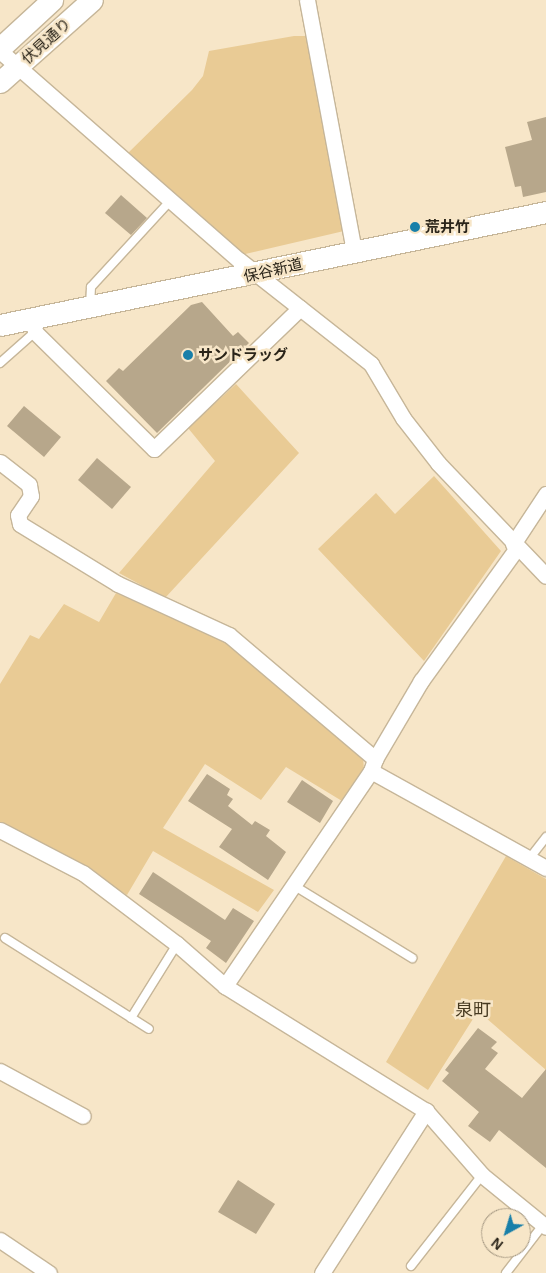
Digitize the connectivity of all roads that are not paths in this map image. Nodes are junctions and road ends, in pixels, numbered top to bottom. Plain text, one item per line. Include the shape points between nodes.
1 (52, 0) edge
2 (92, 0) edge
3 (307, 0) edge
4 (0, 49) edge
5 (17, 66) junction
6 (0, 82) edge
7 (170, 201) junction
8 (546, 212) edge
9 (354, 251) junction
10 (256, 274) junction
11 (90, 308) junction
12 (300, 308) junction
13 (0, 325) edge
14 (34, 326) junction
15 (0, 363) edge
16 (2, 469) edge
17 (546, 494) edge
18 (515, 546) junction
19 (546, 576) edge
20 (373, 765) junction
21 (0, 830) edge
22 (546, 837) edge
23 (529, 859) junction
24 (546, 868) edge
25 (293, 886) junction
26 (5, 938) dead end
27 (177, 944) junction
28 (412, 958) dead end
29 (225, 986) junction
30 (131, 1018) junction
31 (149, 1029) dead end
32 (0, 1071) edge
33 (426, 1111) junction
34 (83, 1116) dead end
35 (482, 1174) junction
36 (544, 1226) edge
37 (2, 1245) edge
38 (411, 1266) dead end
39 (49, 1273) edge
40 (322, 1273) edge
41 (506, 1273) edge

1 - 4 main road, 伏見通り
2 - 5 main road, 伏見通り
3 - 9 street
4 - 5 street
5 - 6 main road, 伏見通り
5 - 7 street
7 - 10 street
7 - 11 lane via 91,287
8 - 9 main road, 保谷新道
9 - 10 main road, 保谷新道
10 - 11 main road, 保谷新道
10 - 12 street
11 - 14 main road, 保谷新道
12 - 14 street via 154,449
12 - 18 street via 371,364 403,418 438,463
13 - 14 main road, 保谷新道
14 - 15 lane
16 - 20 street via 28,484 32,496 18,515 20,524 118,584 229,635
17 - 18 street
18 - 19 street
18 - 20 street via 421,681
20 - 23 street
20 - 25 street
21 - 27 street via 84,873
22 - 23 lane
23 - 24 street
25 - 28 lane
25 - 29 street
26 - 30 lane
27 - 29 street
27 - 30 lane
29 - 33 street
30 - 31 lane
32 - 34 street
33 - 35 street
33 - 40 street
35 - 36 street
35 - 38 lane
36 - 41 lane
37 - 39 street

